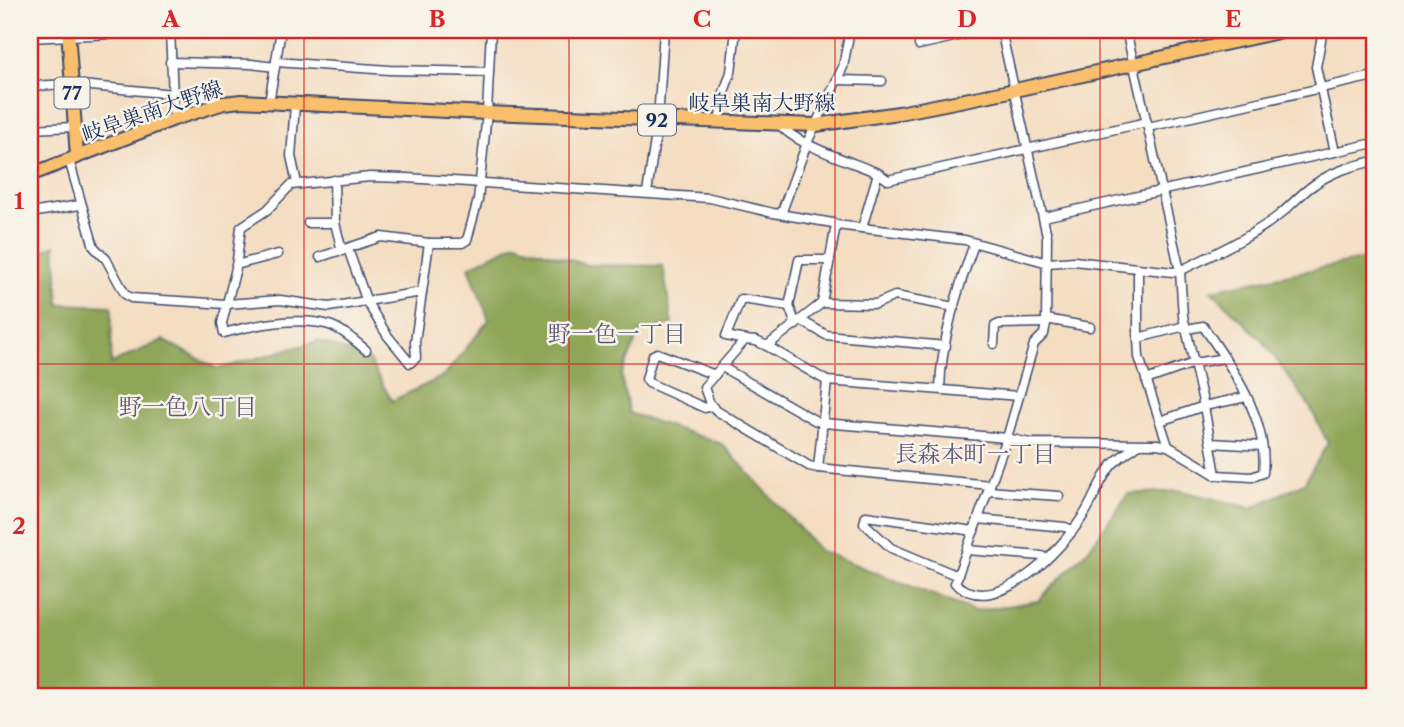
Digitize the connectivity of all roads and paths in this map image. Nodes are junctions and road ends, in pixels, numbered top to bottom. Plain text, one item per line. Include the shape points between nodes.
1 (170, 30) edge
2 (281, 30) edge
3 (491, 30) edge
4 (664, 30) edge
5 (736, 30) edge
6 (850, 30) edge
7 (984, 30) edge
8 (1001, 30) edge
9 (1126, 30) edge
10 (1287, 30) edge
11 (1323, 30) edge
12 (68, 33) edge
13 (1251, 34) edge
14 (30, 38) edge
15 (919, 45) dead end
16 (170, 62) junction
17 (275, 64) junction
18 (1134, 65) junction
19 (489, 72) junction
20 (1374, 76) edge
21 (837, 80) junction
22 (882, 81) dead end
23 (71, 84) junction
24 (30, 86) edge
25 (1320, 88) junction
26 (1015, 90) junction
27 (171, 95) junction
28 (224, 103) junction
29 (270, 103) junction
30 (295, 105) junction
31 (486, 113) junction
32 (174, 119) junction
33 (658, 120) junction
34 (720, 122) junction
35 (779, 124) junction
36 (1147, 124) junction
37 (816, 125) junction
38 (74, 127) junction
39 (30, 129) edge
40 (807, 143) junction
41 (1374, 143) edge
42 (1028, 149) junction
43 (1335, 152) junction
44 (73, 159) junction
45 (1374, 160) edge
46 (878, 173) junction
47 (30, 175) edge
48 (334, 180) junction
49 (479, 182) junction
50 (298, 183) junction
51 (1162, 191) junction
52 (647, 193) junction
53 (80, 205) junction
54 (30, 213) edge
55 (781, 214) junction
56 (1044, 218) junction
57 (335, 222) junction
58 (308, 223) dead end
59 (836, 225) junction
60 (862, 228) junction
61 (429, 243) junction
62 (974, 244) junction
63 (345, 250) junction
64 (278, 254) dead end
65 (320, 257) dead end
66 (830, 260) junction
67 (1048, 263) junction
68 (236, 265) junction
69 (1138, 269) junction
70 (1180, 271) junction
71 (422, 292) junction
72 (367, 302) junction
73 (822, 303) junction
74 (226, 304) junction
75 (789, 306) junction
76 (328, 307) junction
77 (954, 307) junction
78 (1046, 321) junction
79 (799, 323) junction
80 (328, 325) junction
81 (1090, 327) dead end
82 (1186, 327) junction
83 (1138, 338) junction
84 (745, 340) junction
85 (994, 344) dead end
86 (767, 346) junction
87 (946, 346) junction
88 (366, 350) dead end
89 (1226, 358) junction
90 (1194, 363) junction
91 (722, 367) junction
92 (715, 375) junction
93 (1146, 380) junction
94 (827, 381) junction
95 (940, 389) junction
96 (1019, 396) junction
97 (1246, 397) junction
98 (712, 406) junction
99 (1204, 406) junction
100 (1160, 421) junction
101 (823, 423) junction
102 (1006, 438) junction
103 (1211, 443) junction
104 (1138, 445) junction
105 (1168, 446) junction
106 (1262, 446) junction
107 (818, 468) junction
108 (1216, 475) junction
109 (989, 488) junction
110 (1059, 496) dead end
111 (978, 519) junction
112 (1072, 530) junction
113 (974, 531) junction
114 (967, 550) junction
115 (1045, 560) junction
116 (958, 576) junction

1 - 12 street
1 - 16 street
2 - 17 street
3 - 19 street
4 - 33 street
5 - 34 street
6 - 21 street via 844,67
7 - 15 street
8 - 26 street
9 - 18 street
10 - 13 main road, 岐阜巣南大野線 / 92
11 - 25 street via 1316,67
12 - 14 street
12 - 23 main road, 77
13 - 18 main road, 岐阜巣南大野線 / 92
16 - 17 street
16 - 27 street
17 - 19 street
17 - 29 street
18 - 26 main road, 岐阜巣南大野線 / 92
18 - 36 street
19 - 31 street
20 - 25 street
21 - 22 street
21 - 37 street
23 - 24 street
23 - 27 street
23 - 38 main road, 77
25 - 36 street
25 - 43 street
26 - 37 main road, 岐阜巣南大野線 / 92
26 - 42 street
27 - 28 street
27 - 32 street
28 - 29 main road, 岐阜巣南大野線 / 92
28 - 32 main road, 岐阜巣南大野線 / 92
29 - 30 main road, 岐阜巣南大野線 / 92
30 - 31 main road, 岐阜巣南大野線 / 92
30 - 50 street via 291,156
31 - 33 main road, 岐阜巣南大野線 / 92
31 - 49 street
32 - 44 main road, 岐阜巣南大野線 / 92
33 - 34 main road, 岐阜巣南大野線 / 92
33 - 52 street
34 - 35 main road, 岐阜巣南大野線 / 92
35 - 37 main road, 岐阜巣南大野線 / 92
35 - 40 street
36 - 42 street
36 - 51 street
37 - 40 street
38 - 39 street
38 - 44 main road, 77
40 - 46 street
40 - 55 street
41 - 43 street
42 - 46 street via 888,180
42 - 56 street
43 - 51 street
44 - 47 main road, 岐阜巣南大野線 / 92
44 - 53 street
45 - 70 street via 1321,180 1257,230
46 - 60 street
48 - 49 street
48 - 50 street
48 - 57 street
49 - 52 street
49 - 61 street via 467,240
50 - 68 street via 241,227
51 - 56 street
51 - 70 street
52 - 55 street via 710,198
53 - 54 street
53 - 74 street via 94,247 131,298
55 - 59 street
56 - 67 street
57 - 58 street
57 - 63 street
59 - 60 street
59 - 66 street
60 - 62 street
61 - 63 street via 381,237
61 - 71 street
62 - 67 street
62 - 77 street
63 - 65 street
63 - 72 street
64 - 68 street
66 - 73 street
66 - 75 street via 799,260
67 - 69 street via 1074,261
67 - 78 street
68 - 74 street
69 - 70 street
69 - 83 street
70 - 82 street
71 - 72 street
71 - 72 street via 416,358 410,363
72 - 76 street
73 - 77 street via 876,304 895,296
73 - 79 street
74 - 76 street via 280,300
74 - 80 street via 224,333 258,324
75 - 79 street
75 - 84 street via 741,299 726,336
76 - 80 street
77 - 87 street
78 - 81 street
78 - 85 street via 999,324 993,332
78 - 96 street via 1044,334 1034,344
79 - 86 street
79 - 87 street via 826,335
80 - 88 street
82 - 83 street
82 - 89 street via 1203,326
82 - 90 street
83 - 93 street
84 - 86 street
84 - 91 street
86 - 94 street
87 - 95 street
89 - 90 street
89 - 97 street
90 - 93 street
90 - 99 street
91 - 92 street
91 - 101 street
92 - 98 street via 704,387
92 - 98 street via 657,353 646,379 705,408
93 - 100 street
94 - 95 street
94 - 101 street
95 - 96 street
96 - 102 street
97 - 99 street
97 - 106 street
98 - 107 street
99 - 100 street
99 - 103 street
100 - 105 street
101 - 102 street
101 - 107 street
102 - 104 street via 1030,443
102 - 109 street
103 - 106 street
103 - 108 street
104 - 105 street
104 - 112 street via 1112,464
105 - 108 street
106 - 108 street via 1263,473 1252,477
107 - 109 street
109 - 110 street
109 - 111 street
111 - 112 street
111 - 113 street
112 - 115 street
113 - 114 street
113 - 116 street via 866,516 864,523 891,548
114 - 115 street via 1042,556
114 - 116 street
115 - 116 street via 1001,591 968,592 955,583

